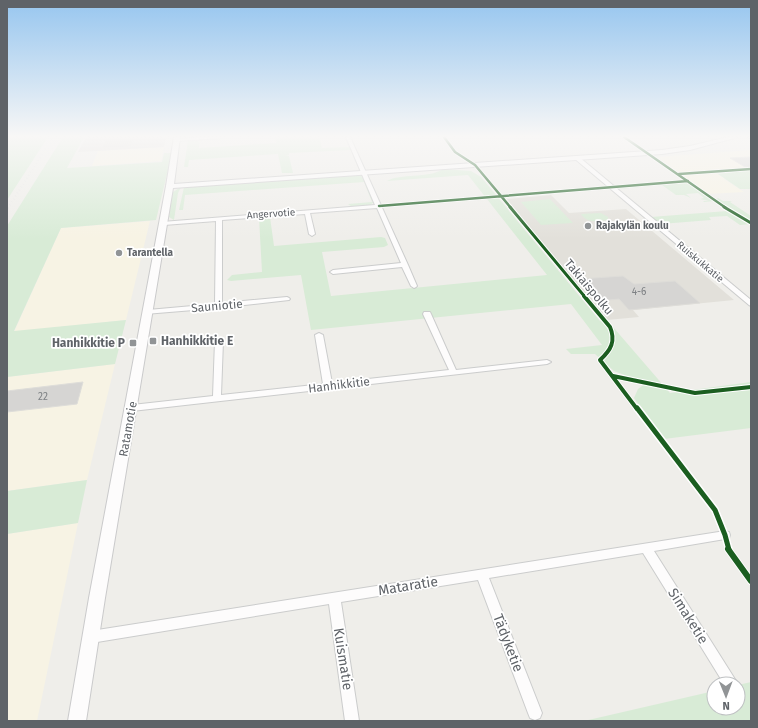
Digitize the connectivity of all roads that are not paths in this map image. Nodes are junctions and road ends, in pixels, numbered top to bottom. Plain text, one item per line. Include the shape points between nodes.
1 (172, 171) edge
2 (380, 171) edge
3 (592, 171) edge
4 (364, 172) junction
5 (170, 186) junction
6 (379, 206) junction
7 (307, 212) junction
8 (219, 218) junction
9 (164, 223) junction
10 (312, 234) dead end
11 (405, 266) junction
12 (333, 272) dead end
13 (414, 286) dead end
14 (286, 299) dead end
15 (751, 304) edge
16 (218, 306) junction
17 (148, 312) junction
18 (428, 314) dead end
19 (319, 335) dead end
20 (218, 341) dead end
21 (547, 362) dead end
22 (453, 371) junction
23 (328, 387) junction
24 (216, 398) junction
25 (132, 408) junction
26 (725, 535) dead end
27 (646, 548) junction
28 (482, 574) junction
29 (334, 598) junction
30 (91, 637) junction
31 (726, 676) edge
32 (534, 713) dead end
33 (77, 721) edge
34 (352, 721) edge

1 - 5 street, Ratamotie
2 - 4 street
3 - 15 street, Ruiskukkatie
4 - 5 street
4 - 6 street
5 - 9 street, Ratamotie
6 - 7 street, Angervotie
6 - 11 street
7 - 8 street, Angervotie
7 - 10 street
8 - 9 street, Angervotie
8 - 16 street
9 - 17 street, Ratamotie
11 - 12 street
11 - 13 street
14 - 16 street, Sauniotie
16 - 17 street, Sauniotie
17 - 25 street, Ratamotie
18 - 22 street
19 - 23 street
20 - 24 street
21 - 22 street, Hanhikkitie
22 - 23 street, Hanhikkitie
23 - 24 street, Hanhikkitie
24 - 25 street, Hanhikkitie
25 - 30 street, Ratamotie
26 - 27 street, Mataratie
27 - 28 street, Mataratie
27 - 31 street, Simaketie
28 - 29 street, Mataratie
28 - 32 street, Tädyketie
29 - 30 street, Mataratie
29 - 34 street, Kuismatie
30 - 33 street, Ratamotie

